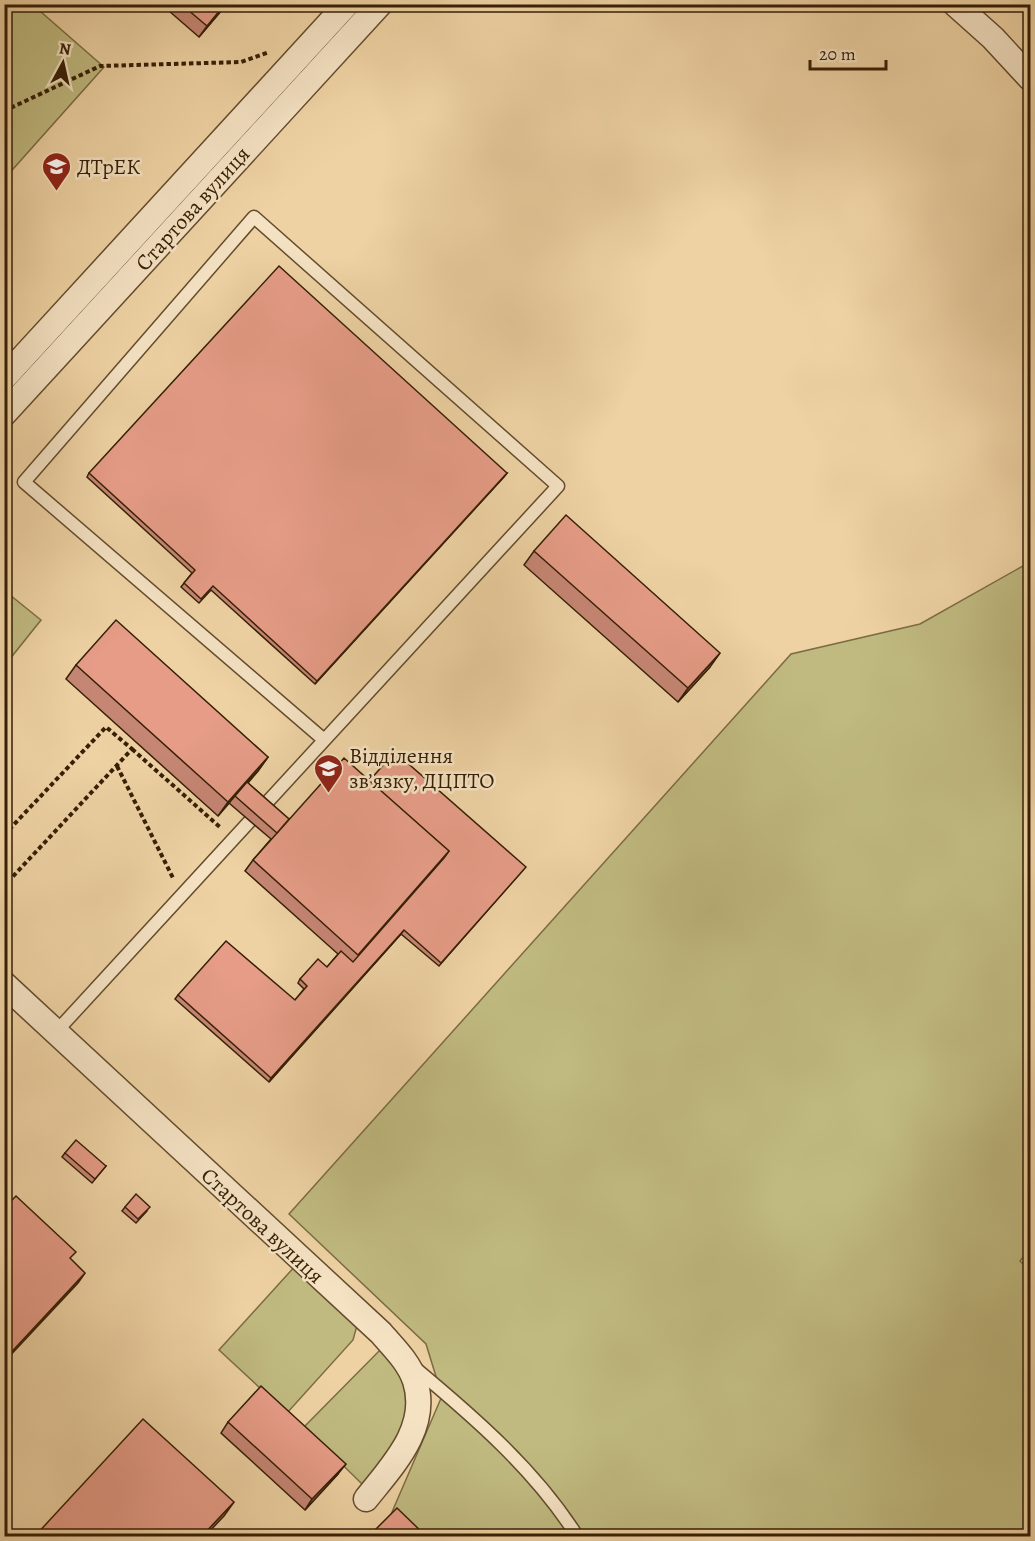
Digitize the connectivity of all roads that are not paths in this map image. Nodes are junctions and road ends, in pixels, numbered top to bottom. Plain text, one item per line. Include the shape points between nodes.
1 (347, 4) edge
2 (955, 4) edge
3 (371, 8) edge
4 (1030, 78) edge
5 (4, 378) edge
6 (4, 414) edge
7 (323, 739) junction
8 (4, 984) edge
9 (55, 1033) junction
10 (403, 1358) junction
11 (366, 1499) dead end
12 (577, 1536) edge

1 - 5 street, Стартова вулиця
2 - 4 street
3 - 6 street, Стартова вулиця
7 - 7 lane via 558,486 254,217 24,482
7 - 9 lane via 235,840
8 - 9 street, Стартова вулиця
9 - 10 street, Стартова вулиця via 381,1333
10 - 11 street, Стартова вулиця via 416,1382 414,1429 405,1451
10 - 12 lane via 478,1420 523,1467

